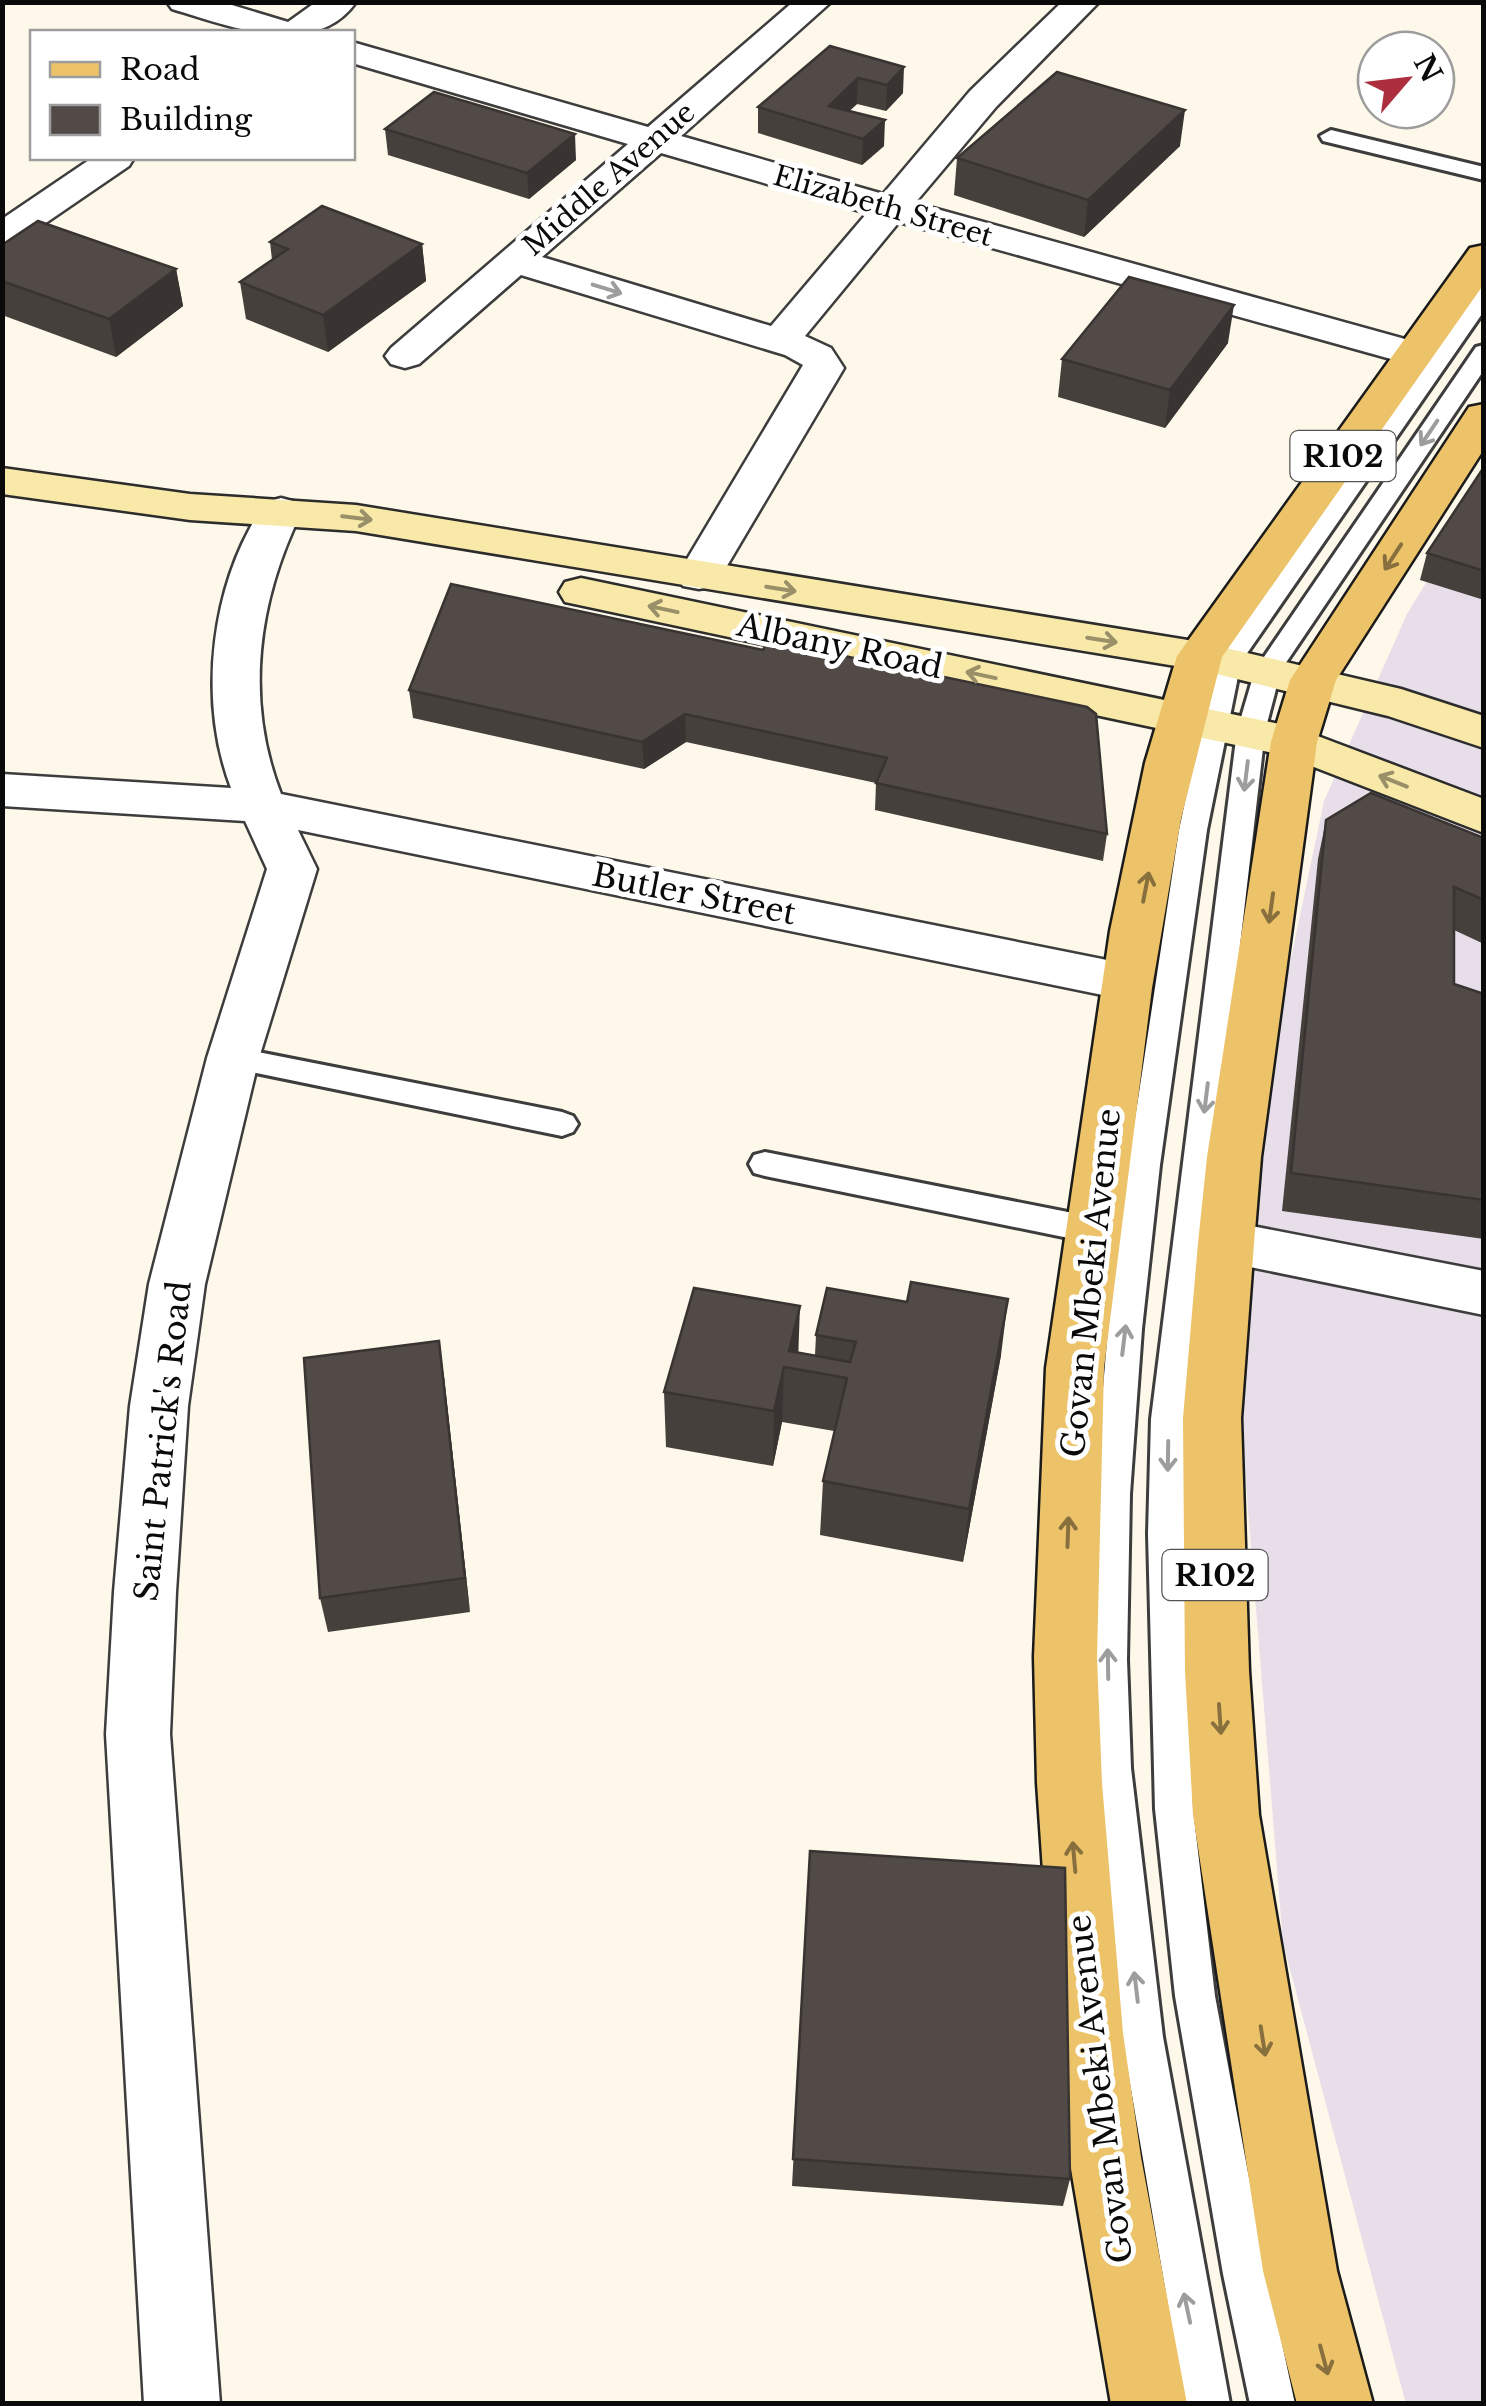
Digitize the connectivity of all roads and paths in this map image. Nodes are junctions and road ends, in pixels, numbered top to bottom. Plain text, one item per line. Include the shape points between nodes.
1 (184, 2) edge
2 (339, 2) edge
3 (814, 2) edge
4 (1082, 2) edge
5 (279, 30) edge
6 (299, 30) edge
7 (355, 53) edge
8 (1331, 136) dead end
9 (654, 140) junction
10 (113, 160) edge
11 (1484, 174) edge
12 (889, 208) junction
13 (2, 236) edge
14 (1484, 256) edge
15 (514, 261) junction
16 (1484, 294) edge
17 (779, 341) junction
18 (1484, 352) edge
19 (1416, 354) junction
20 (405, 356) dead end
21 (1484, 416) edge
22 (2, 481) edge
23 (273, 525) junction
24 (699, 576) junction
25 (1232, 662) junction
26 (1313, 680) junction
27 (1234, 728) junction
28 (1484, 730) edge
29 (2, 790) edge
30 (261, 806) junction
31 (1484, 817) edge
32 (1127, 982) junction
33 (233, 1058) junction
34 (562, 1124) dead end
35 (765, 1164) dead end
36 (1093, 1230) junction
37 (1226, 1243) junction
38 (1484, 1294) edge
39 (182, 2404) edge
40 (1149, 2404) edge
41 (1208, 2404) edge
42 (1273, 2404) edge
43 (1335, 2404) edge

1 - 5 street
2 - 6 street
3 - 9 street, Middle Avenue
4 - 12 street via 983,99
7 - 9 street, Elizabeth Street
8 - 11 lane
9 - 12 street, Elizabeth Street
9 - 15 street, Middle Avenue
10 - 13 street
12 - 17 street
12 - 19 street, Elizabeth Street
14 - 19 main road, Govan Mbeki Avenue / R102
15 -> 17 street
15 - 20 street, Middle Avenue
16 - 25 lane
17 - 24 street via 809,351 824,368
18 -> 25 lane
19 - 25 main road, Govan Mbeki Avenue / R102
21 -> 26 main road, Govan Mbeki Avenue / R102
22 - 23 main road, Albany Road
23 -> 24 main road, Albany Road via 451,532
27 -> 23 main road, Albany Road
23 - 30 street, Saint Patrick's Road via 236,642 238,716
24 -> 25 main road, Albany Road
25 - 26 main road, Albany Road
25 - 27 main road, Govan Mbeki Avenue / R102
25 - 27 lane
26 - 27 main road, Govan Mbeki Avenue / R102
26 - 28 main road, Albany Road
31 -> 27 main road, Albany Road
32 -> 27 main road, Govan Mbeki Avenue / R102
27 -> 37 main road, Govan Mbeki Avenue / R102 via 1234,1157
41 -> 27 lane via 1140,2022 1114,1822 1108,1661 1114,1418 1156,1074
27 -> 42 lane via 1168,1419 1166,1534 1174,1809 1196,1996
29 - 30 street, Butler Street
30 - 32 street, Butler Street
30 - 33 street, Saint Patrick's Road via 292,869
32 - 36 main road, Govan Mbeki Avenue / R102
33 - 34 lane
33 - 39 street, Saint Patrick's Road via 177,1284 160,1406 138,1734
35 - 36 lane
40 -> 36 main road, Govan Mbeki Avenue / R102 via 1122,2274 1070,1808 1064,1656 1072,1403
37 - 38 street
37 -> 43 main road, Govan Mbeki Avenue / R102 via 1212,1418 1226,1816 1300,2271

